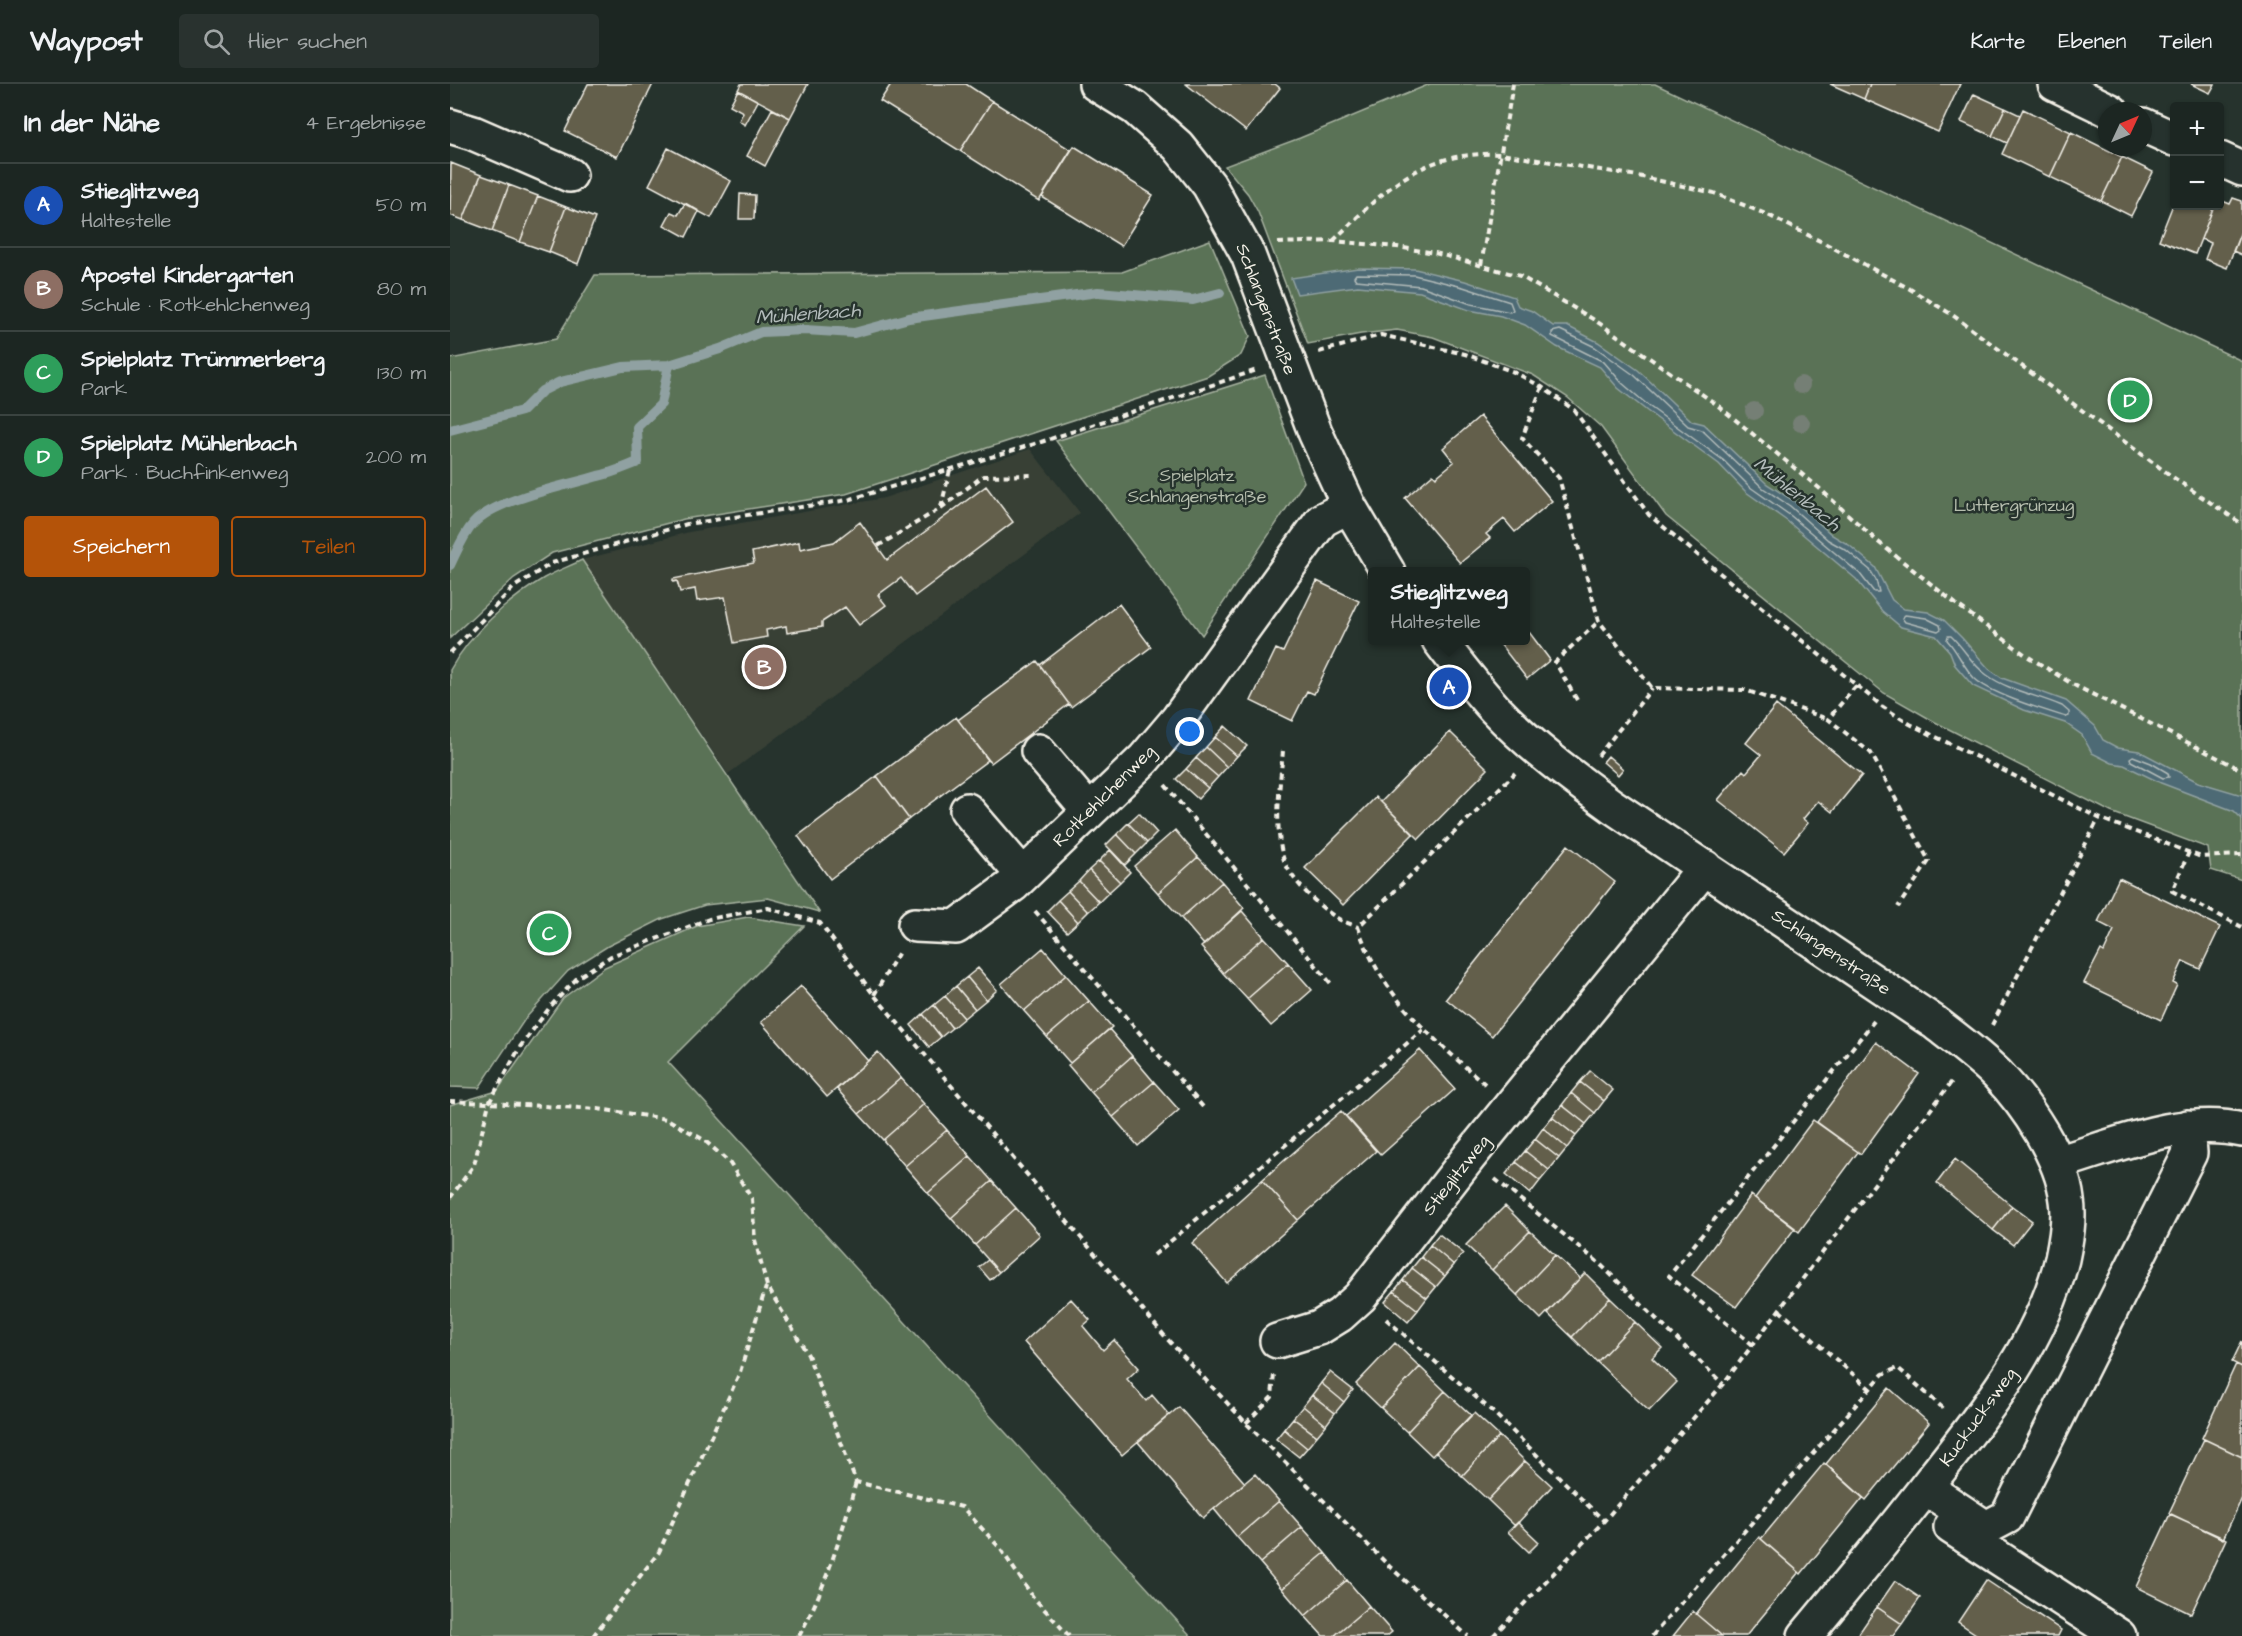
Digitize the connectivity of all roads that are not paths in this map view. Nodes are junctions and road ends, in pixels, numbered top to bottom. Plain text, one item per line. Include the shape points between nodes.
1 (1096, 84) edge
2 (2055, 84) edge
3 (2098, 105) edge
4 (450, 126) edge
5 (2152, 129) edge
6 (2170, 137) edge
7 (2224, 161) edge
8 (2242, 169) edge
9 (570, 176) dead end
10 (1349, 506) junction
11 (1385, 567) edge
12 (1443, 645) edge
13 (1038, 751) dead end
14 (967, 810) dead end
15 (1089, 811) junction
16 (1704, 867) junction
17 (1018, 880) junction
18 (915, 926) road end
19 (2188, 1127) junction
20 (2242, 1130) edge
21 (2057, 1163) junction
22 (1276, 1341) road end
23 (1920, 1495) junction
24 (1805, 1636) edge
25 (2119, 1636) edge

1 - 10 street, Schlangenstraße via 1135,108 1178,146 1209,184 1248,255 1314,432
2 - 3 street
4 - 9 street
5 - 6 street
7 - 8 street
10 - 11 street, Schlangenstraße
10 - 15 street, Rotkehlchenweg via 1322,520 1178,719 1144,759
12 - 16 street, Schlangenstraße via 1494,708 1532,744 1578,782
13 - 15 street
14 - 17 street
15 - 17 street, Rotkehlchenweg
16 - 21 street, Schlangenstraße via 1974,1053 2022,1104
16 - 22 street, Stieglitzweg via 1360,1297 1319,1328
17 - 18 street, Rotkehlchenweg via 956,927
19 - 20 street
19 - 21 street
19 - 23 street via 2190,1153 2007,1517 1986,1528
21 - 23 street, Kuckucksweg via 2068,1221 2057,1279 2046,1307 2020,1359 1988,1408
23 - 24 street, Kuckucksweg
23 - 25 street

